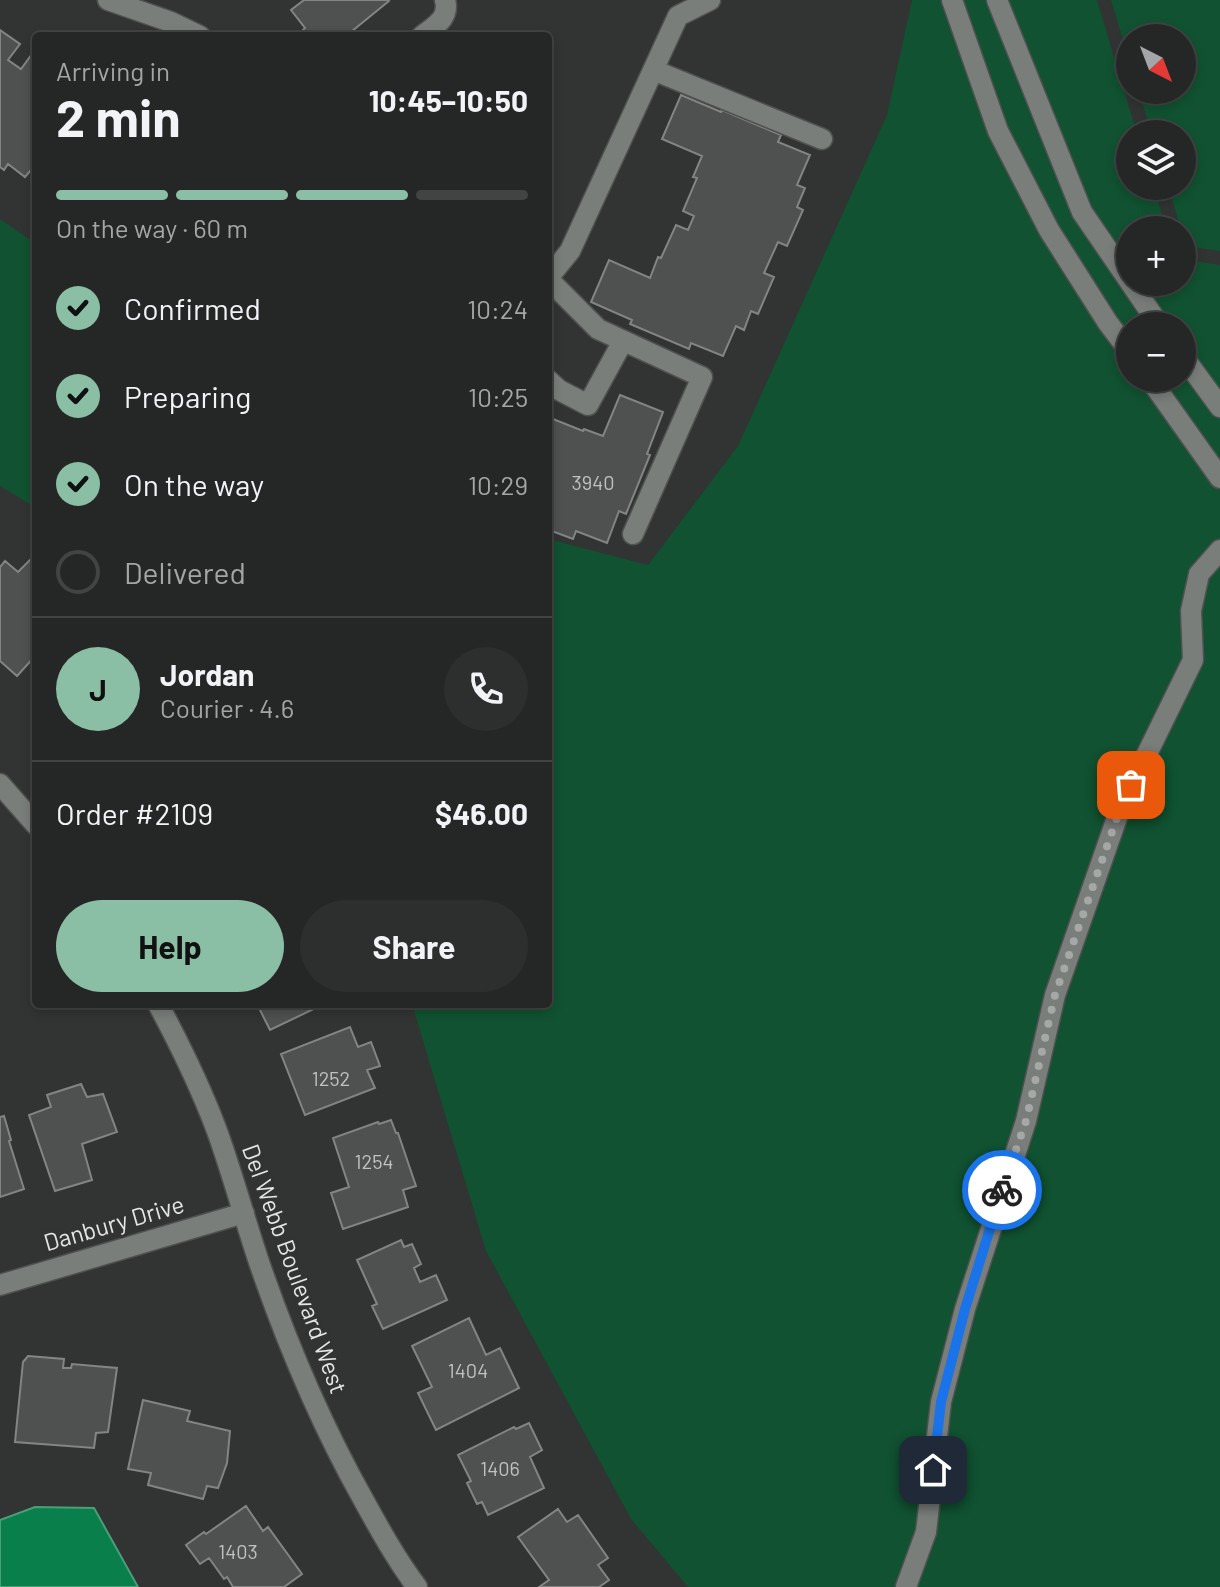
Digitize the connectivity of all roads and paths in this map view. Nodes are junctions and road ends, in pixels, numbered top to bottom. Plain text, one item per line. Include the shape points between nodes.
1 (108, 0) edge
2 (445, 0) edge
3 (710, 0) edge
4 (952, 0) edge
5 (997, 0) edge
6 (672, 8) edge
7 (192, 32) edge
8 (427, 32) edge
9 (653, 70) junction
10 (822, 139) dead end
11 (552, 273) edge
12 (552, 282) edge
13 (1150, 312) edge
14 (1116, 334) edge
15 (623, 341) junction
16 (1196, 374) edge
17 (552, 384) edge
18 (1159, 392) edge
19 (1220, 407) edge
20 (1220, 478) edge
21 (633, 534) dead end
22 (1220, 550) edge
23 (0, 784) edge
24 (32, 820) edge
25 (160, 1008) edge
26 (244, 1213) junction
27 (0, 1285) edge
28 (417, 1587) edge
29 (906, 1587) edge

1 - 7 street
2 - 8 street via 442,21
3 - 6 street
4 - 14 street via 998,131 1049,230
5 - 13 street via 1082,212
6 - 9 street
9 - 10 street
9 - 11 street via 570,251
12 - 15 street via 598,329
15 - 17 street via 588,405
15 - 21 street via 702,377
16 - 19 street
18 - 20 street
22 - 29 street via 1199,574 1191,611 1193,660 1120,809 1055,995 1026,1121 969,1295 941,1402 926,1532
23 - 24 street
25 - 26 street, Del Webb Boulevard West via 216,1130
26 - 27 street, Danbury Drive
26 - 28 street, Del Webb Boulevard West via 295,1360 329,1435 396,1559

